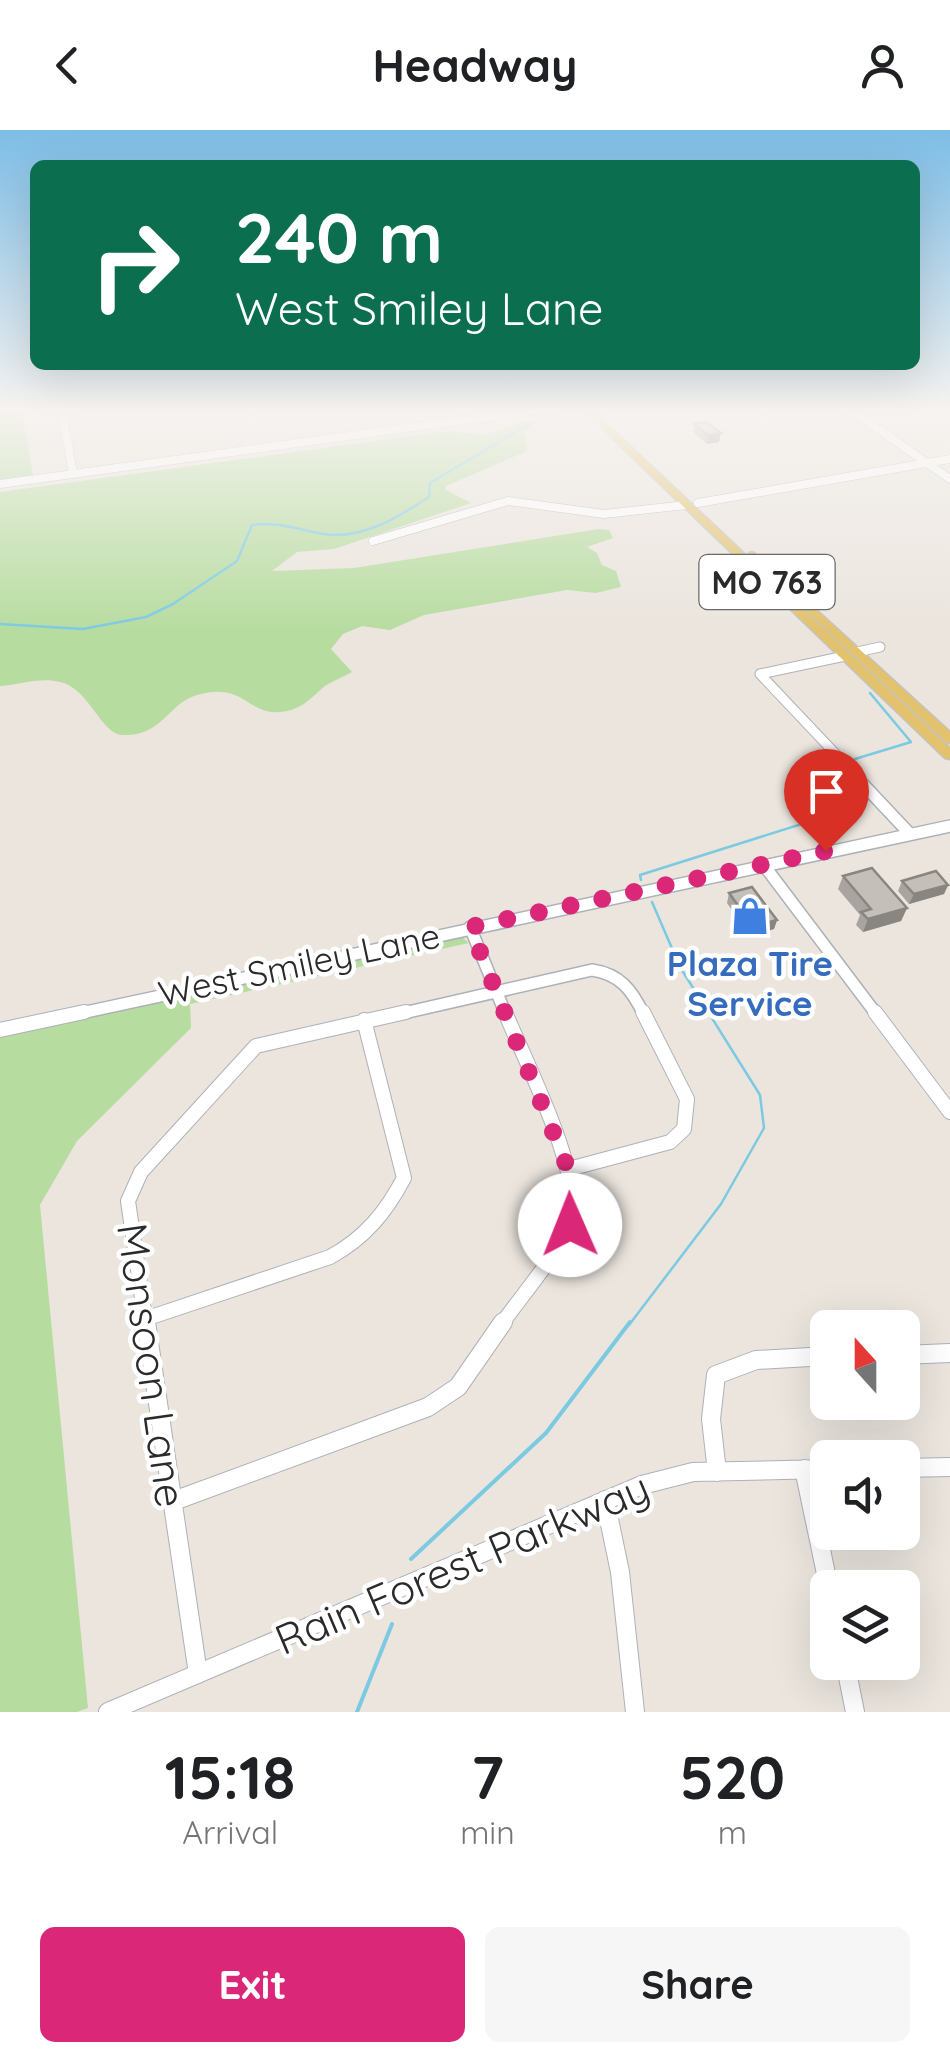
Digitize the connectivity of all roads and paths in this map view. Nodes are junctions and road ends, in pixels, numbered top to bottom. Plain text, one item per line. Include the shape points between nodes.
1 (662, 482) edge
2 (671, 482) edge
3 (823, 482) edge
4 (692, 504) junction
5 (373, 541) dead end
6 (880, 647) dead end
7 (851, 654) junction
8 (950, 738) edge
9 (950, 756) edge
10 (950, 826) edge
11 (910, 834) junction
12 (763, 864) junction
13 (470, 927) junction
14 (495, 990) junction
15 (364, 1020) junction
16 (0, 1030) edge
17 (950, 1112) edge
18 (568, 1169) junction
19 (145, 1319) junction
20 (920, 1354) edge
21 (950, 1354) edge
22 (810, 1357) edge
23 (920, 1468) edge
24 (950, 1468) edge
25 (804, 1469) junction
26 (810, 1469) edge
27 (717, 1472) junction
28 (605, 1500) junction
29 (172, 1502) junction
30 (825, 1570) edge
31 (198, 1674) junction
32 (849, 1680) edge
33 (108, 1712) edge
34 (635, 1712) edge
35 (855, 1712) edge

1 - 4 main road, MO 763
2 - 4 main road, MO 763
3 - 4 street
4 - 5 street via 626,514 508,501
4 - 7 main road, MO 763 via 810,623
4 - 7 main road, MO 763
6 - 7 street
7 - 8 main road
7 - 9 main road, MO 763
7 - 11 street via 760,674
10 - 11 street, West Smiley Lane
11 - 12 street, West Smiley Lane
12 - 13 street, West Smiley Lane
12 - 17 street
13 - 14 street
13 - 16 street, West Smiley Lane
14 - 15 street, Monsoon Lane
14 - 18 street
14 - 18 street, Monsoon Lane via 592,970 611,973 633,992 687,1099 686,1128 670,1142
15 - 19 street, Monsoon Lane via 256,1046 141,1172 128,1201
15 - 19 street via 404,1178 380,1218 356,1244 330,1257
18 - 29 street via 575,1199 570,1225 458,1387 428,1407
19 - 29 street, Monsoon Lane
20 - 21 street
22 - 27 street via 760,1358 716,1374 711,1419
23 - 24 street
25 - 26 street, Rain Forest Parkway
25 - 27 street, Rain Forest Parkway
25 - 30 street
27 - 28 street, Rain Forest Parkway via 666,1478
28 - 31 street, Rain Forest Parkway
28 - 34 street
29 - 31 street, Monsoon Lane
31 - 33 street, Rain Forest Parkway
32 - 35 street

